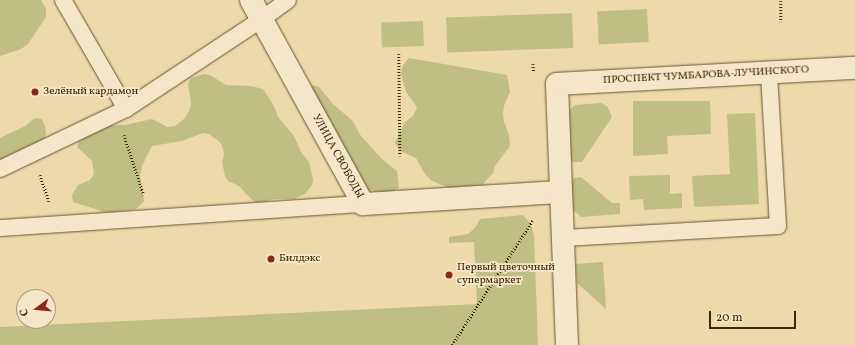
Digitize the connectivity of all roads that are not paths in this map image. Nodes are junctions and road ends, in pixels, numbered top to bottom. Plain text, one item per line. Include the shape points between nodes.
1 (63, 0) edge
2 (251, 0) edge
3 (288, 0) edge
4 (262, 19) junction
5 (855, 68) edge
6 (769, 73) junction
7 (121, 111) junction
8 (0, 169) edge
9 (561, 192) junction
10 (363, 204) junction
11 (0, 228) edge
12 (563, 238) junction
13 (568, 345) edge

1 - 7 lane
2 - 4 street, УЛИЦА СВОБОДЫ
3 - 4 lane
4 - 7 lane
4 - 10 street, УЛИЦА СВОБОДЫ
5 - 6 street, ПРОСПЕКТ ЧУМБАРОВА-ЛУЧИНСКОГО
6 - 9 street, ПРОСПЕКТ ЧУМБАРОВА-ЛУЧИНСКОГО via 557,84
6 - 12 lane via 778,226
7 - 8 lane
9 - 10 street, УЛИЦА СВОБОДЫ
9 - 12 street
10 - 11 lane
12 - 13 street

